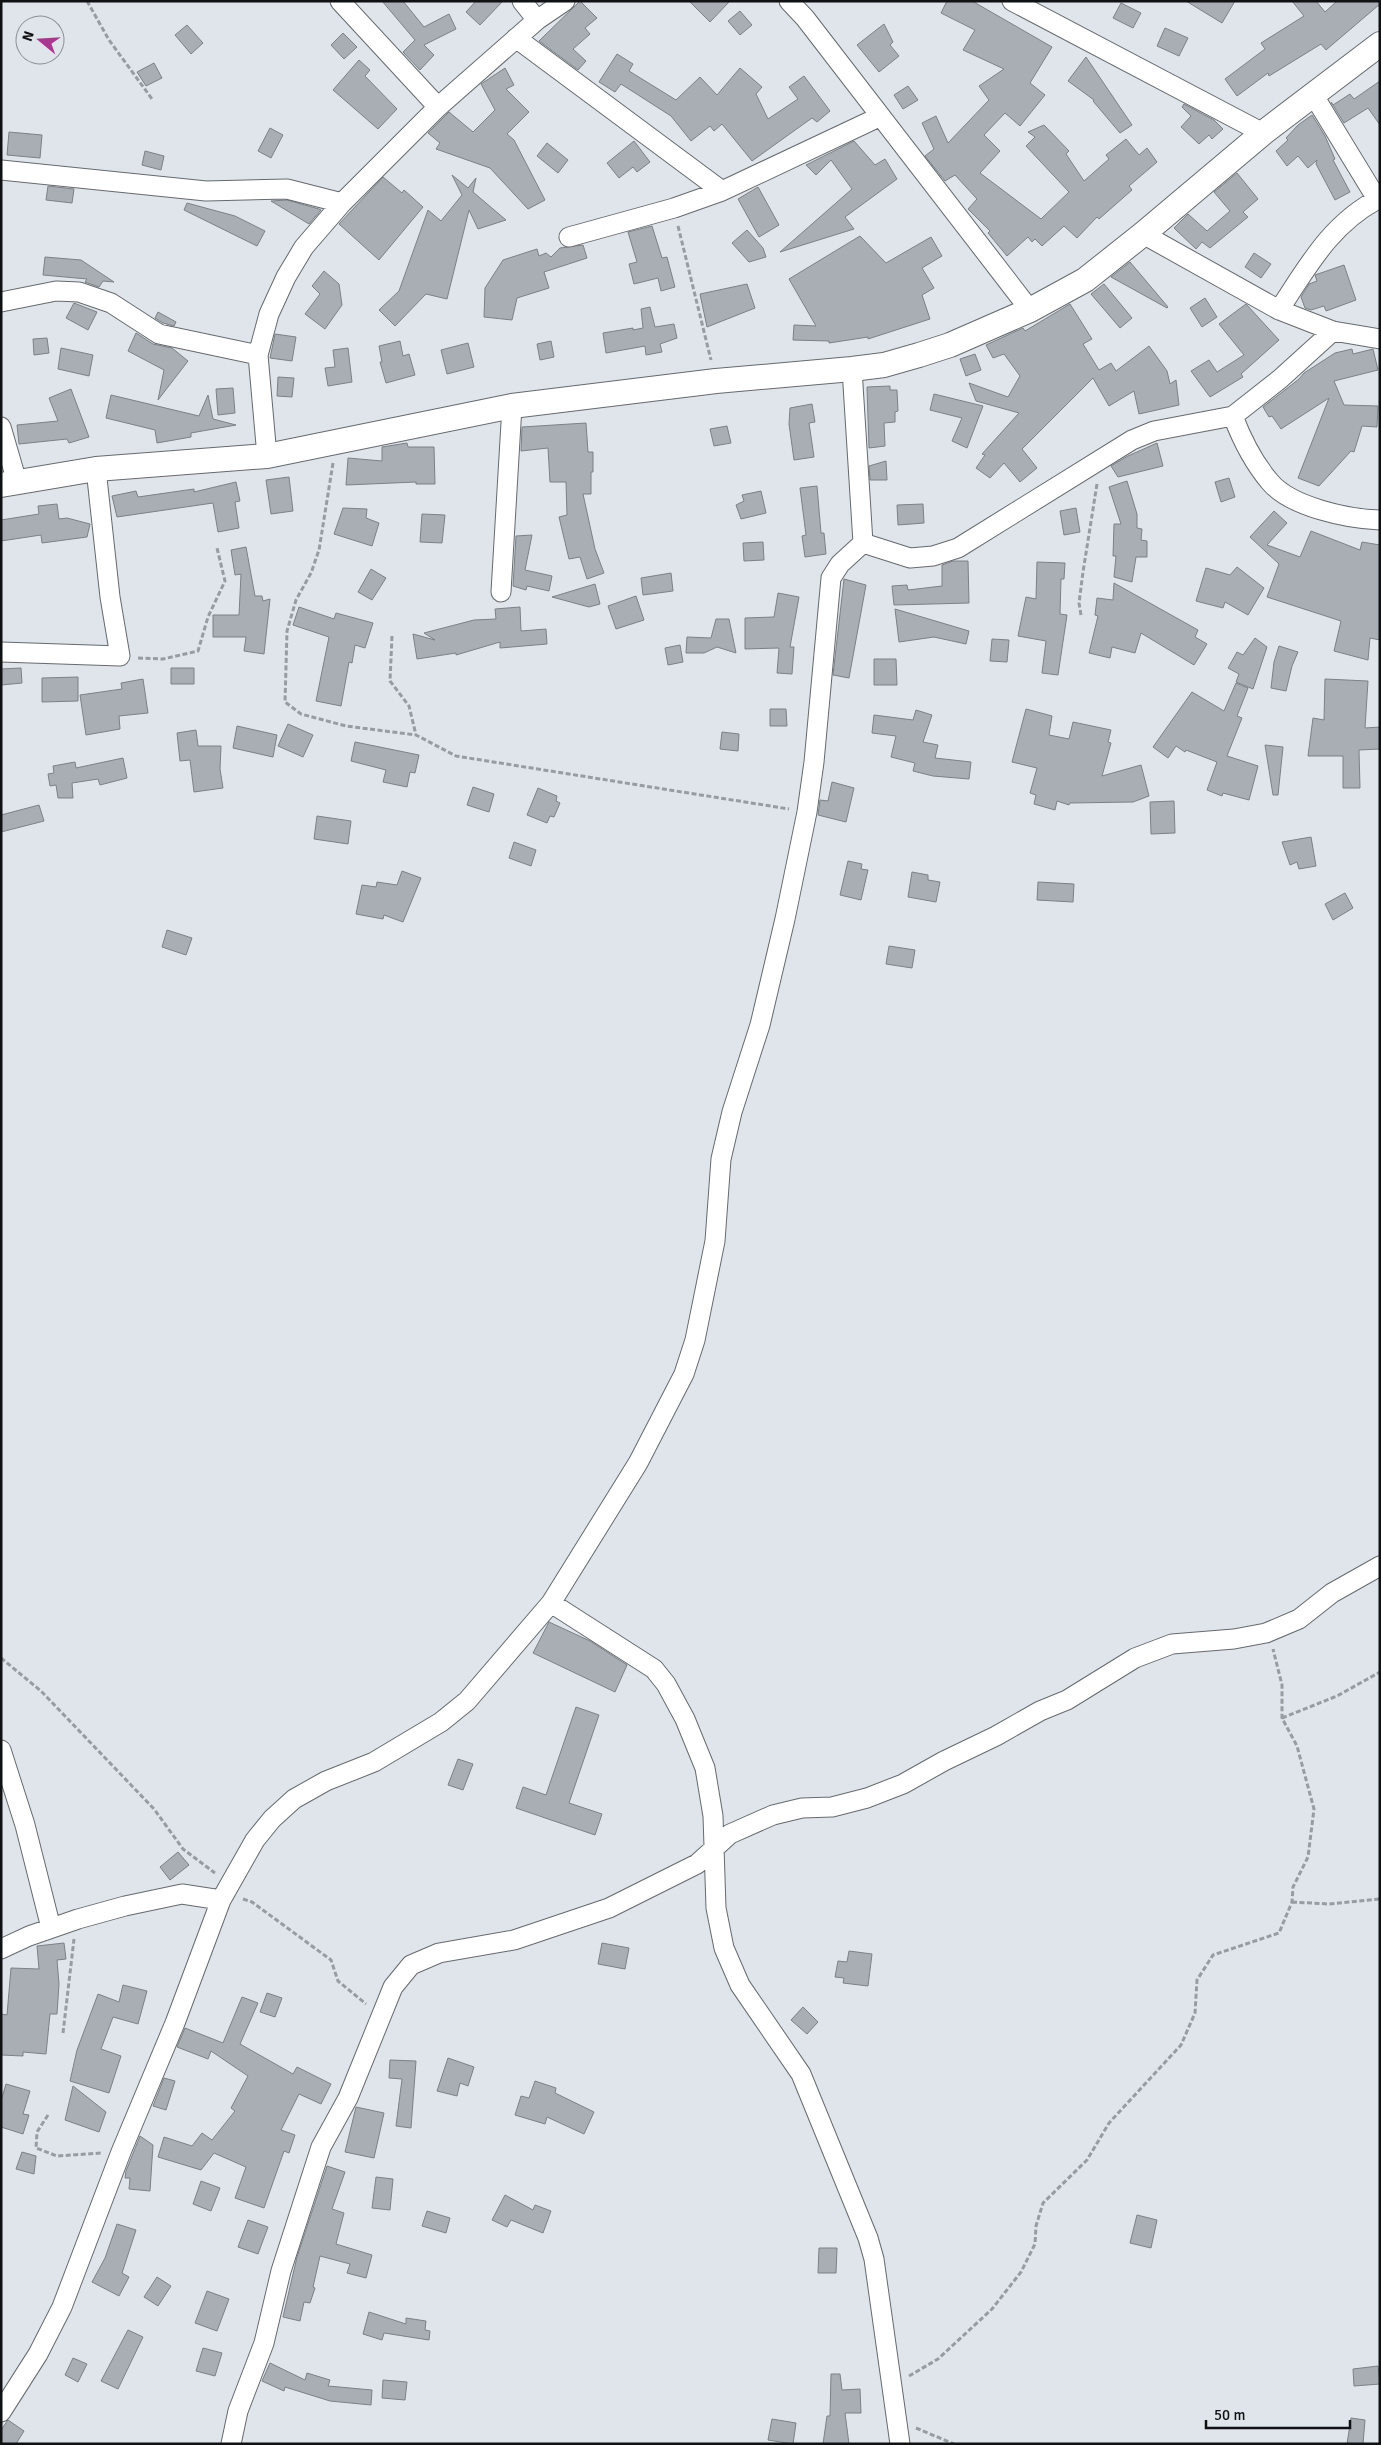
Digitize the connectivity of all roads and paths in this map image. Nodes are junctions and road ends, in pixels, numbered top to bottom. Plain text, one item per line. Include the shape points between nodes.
1 (87, 1) edge
2 (340, 1) edge
3 (522, 1) edge
4 (565, 1) edge
5 (789, 1) edge
6 (1012, 1) edge
7 (537, 20) junction
8 (516, 38) junction
9 (1380, 44) edge
10 (1314, 96) junction
11 (152, 99) dead end
12 (438, 107) junction
13 (879, 117) junction
14 (1264, 133) junction
15 (1, 170) edge
16 (722, 191) junction
17 (1378, 199) edge
18 (342, 203) junction
19 (674, 208) junction
20 (1143, 234) junction
21 (569, 237) dead end
22 (1, 302) edge
23 (1030, 310) junction
24 (1279, 310) junction
25 (1333, 331) junction
26 (1380, 339) edge
27 (258, 355) junction
28 (852, 369) junction
29 (716, 381) junction
30 (512, 406) junction
31 (1232, 416) junction
32 (1, 427) edge
33 (337, 442) junction
34 (267, 456) junction
35 (1104, 459) junction
36 (96, 469) junction
37 (9, 483) edge
38 (1380, 520) edge
39 (863, 543) junction
40 (217, 548) dead end
41 (501, 592) dead end
42 (1081, 615) dead end
43 (392, 636) dead end
44 (1, 652) edge
45 (120, 656) junction
46 (416, 735) junction
47 (807, 812) junction
48 (1380, 1566) edge
49 (551, 1603) junction
50 (1266, 1633) junction
51 (1, 1658) edge
52 (1380, 1672) edge
53 (1282, 1718) junction
54 (1, 1750) edge
55 (715, 1849) junction
56 (225, 1892) junction
57 (1380, 1899) edge
58 (1292, 1902) junction
59 (78, 1918) junction
60 (52, 1928) junction
61 (1, 1949) edge
62 (381, 2017) junction
63 (63, 2032) dead end
64 (48, 2115) dead end
65 (121, 2152) junction
66 (892, 2386) junction
67 (1, 2412) edge
68 (897, 2420) junction
69 (231, 2444) edge
70 (900, 2444) edge
71 (954, 2444) edge

1 - 11 path via 109,40
2 - 12 street
3 - 7 street
4 - 7 street
5 - 13 street
6 - 14 street
7 - 8 street
8 - 12 street
8 - 16 street
9 - 10 street
10 - 14 street
10 - 17 street
12 - 18 street
13 - 16 street
13 - 23 street
14 - 20 street
15 - 18 street via 206,191 287,189
16 - 19 street
17 - 24 street via 1337,229 1320,246
18 - 27 street via 304,247 286,277 269,314
19 - 21 street
19 - 29 path
20 - 23 street via 1085,280
20 - 24 street
22 - 27 street via 56,291 78,292 111,303 159,334
23 - 28 street via 950,345 884,364
24 - 25 street
25 - 26 street
25 - 31 street via 1280,379
27 - 34 street
28 - 29 street
28 - 39 street
29 - 30 street
30 - 33 street
30 - 41 street
31 - 35 street via 1154,431 1132,440
31 - 38 street via 1246,448 1271,484 1292,498 1322,509 1347,517
32 - 37 street
33 - 34 street
33 - 46 path via 319,550 286,631 285,702 301,714 346,726
34 - 36 street
35 - 39 street via 958,548 934,556 910,558
35 - 42 path via 1083,572
36 - 37 street
36 - 45 street
39 - 47 street via 840,564 832,578
40 - 45 path via 225,581 208,617 198,651 163,660
43 - 46 path via 390,681 408,706
44 - 45 street
46 - 47 path via 456,756
47 - 49 street via 760,1025 732,1112 721,1159 715,1242 695,1340 684,1374 638,1463
48 - 50 street via 1332,1593 1299,1619
49 - 55 street via 638,1657 666,1684 704,1768
49 - 56 street via 466,1701 441,1722 374,1762 326,1781 272,1818 255,1840
50 - 53 path via 1276,1656 1282,1686
50 - 55 street via 1172,1644 1150,1652 1066,1700 902,1784 832,1807 802,1808 773,1815 730,1834
51 - 56 path via 41,1691 134,1788 183,1849
52 - 53 path via 1337,1696
53 - 58 path via 1297,1746 1314,1809 1308,1857 1293,1887
54 - 60 street
55 - 62 street via 680,1874 609,1908 514,1940 438,1953 411,1965 393,1987
55 - 66 street via 716,1908 724,1948 740,1984 801,2074 868,2238 874,2259
56 - 59 street via 182,1894
56 - 62 path via 252,1902 331,1960 338,1981
56 - 65 street
57 - 58 path via 1329,1904
58 - 66 path via 1279,1933 1213,1955 1197,1980 1196,2013 1181,2045 1109,2123 1087,2160 1043,2203 1035,2244 1021,2272 992,2309 938,2359
59 - 60 street
59 - 63 path
60 - 61 street
62 - 69 street via 348,2098 321,2147 281,2271 264,2343 238,2411
64 - 65 path via 37,2132 36,2148 57,2156
65 - 67 street via 62,2307 38,2354
66 - 68 street
68 - 70 street
68 - 71 path

